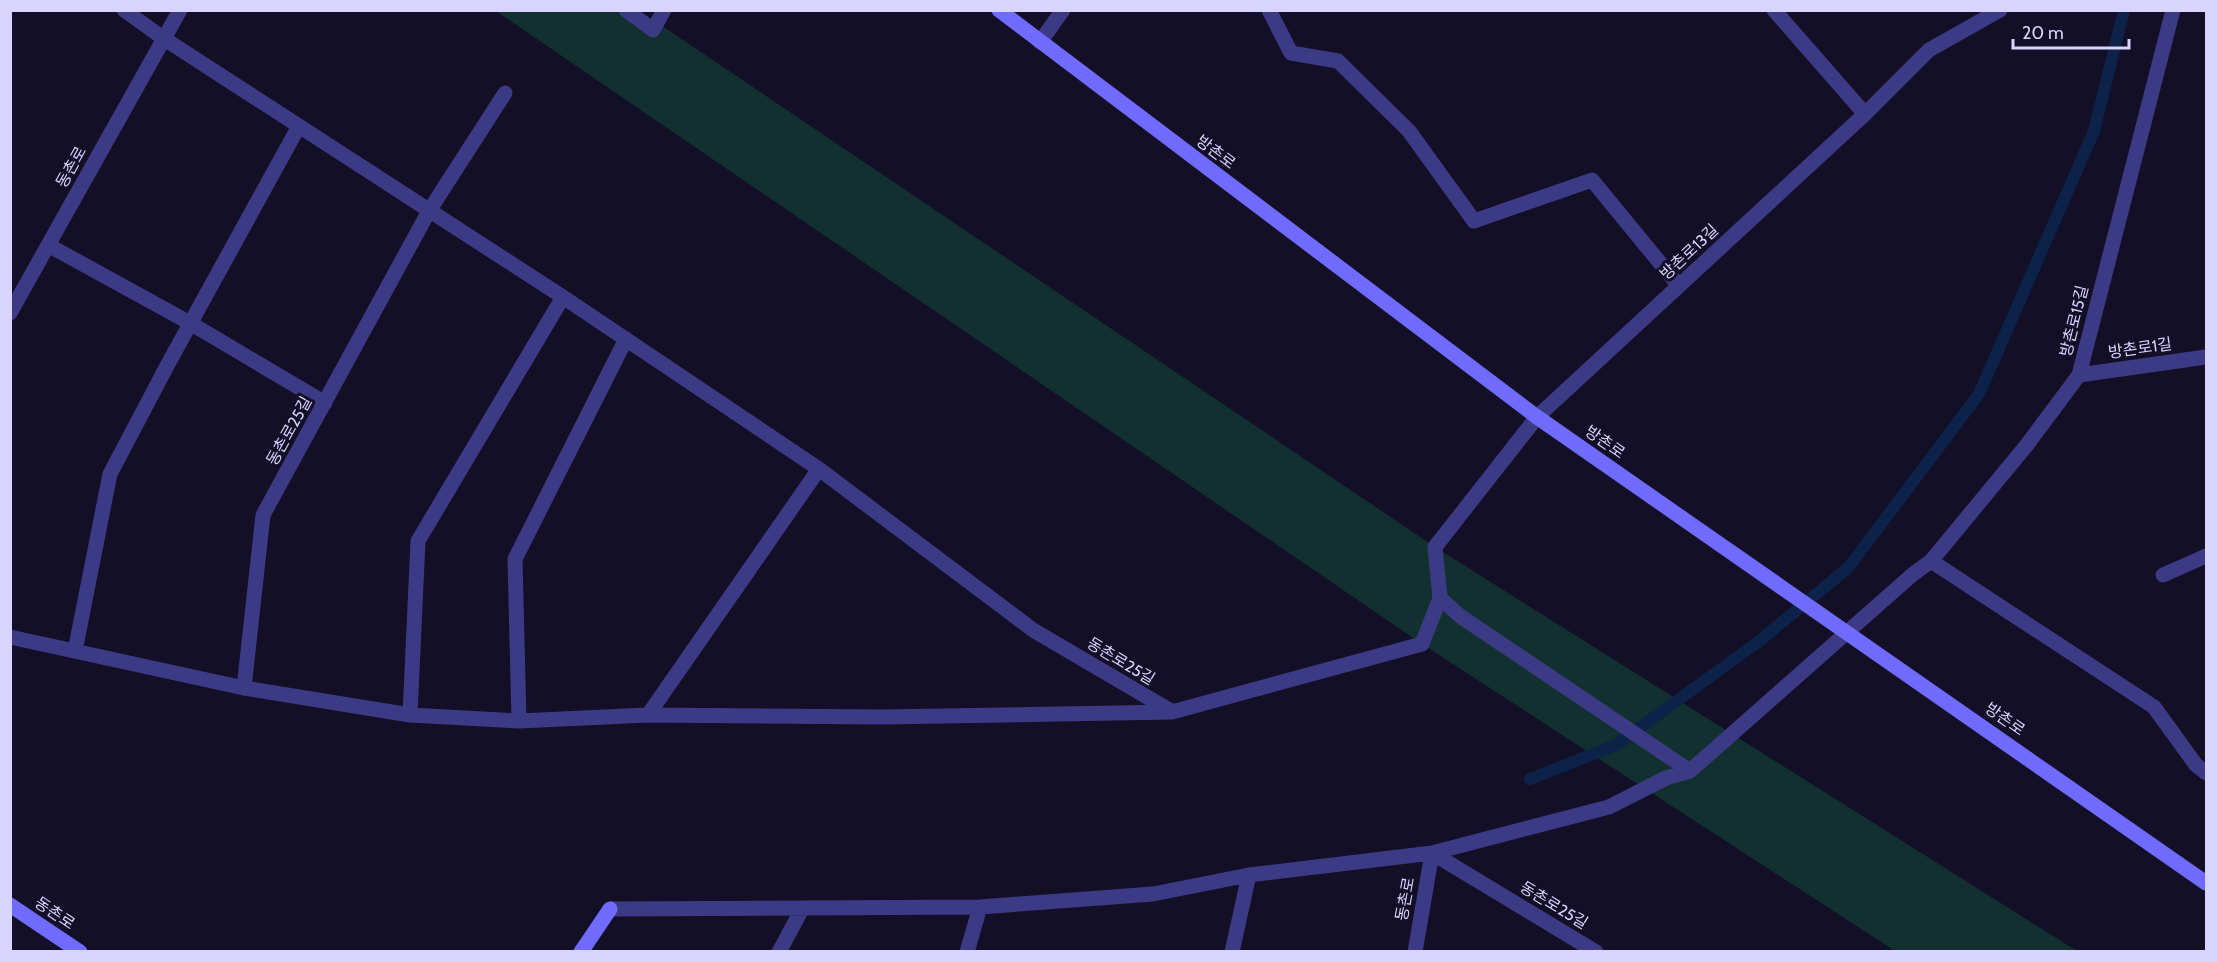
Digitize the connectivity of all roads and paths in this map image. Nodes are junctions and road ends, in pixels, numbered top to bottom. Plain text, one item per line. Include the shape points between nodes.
1 (124, 10) edge
2 (180, 10) edge
3 (626, 10) edge
4 (664, 10) edge
5 (999, 10) edge
6 (1063, 10) edge
7 (1269, 10) edge
8 (1774, 10) edge
9 (2000, 10) edge
10 (2173, 10) edge
11 (163, 38) junction
12 (1040, 42) junction
13 (505, 93) dead end
14 (1865, 114) junction
15 (299, 126) junction
16 (429, 211) junction
17 (48, 245) junction
18 (1679, 286) junction
19 (562, 297) junction
20 (10, 313) edge
21 (190, 323) junction
22 (627, 339) junction
23 (2206, 357) edge
24 (2079, 375) junction
25 (325, 403) junction
26 (1537, 417) junction
27 (819, 469) junction
28 (2206, 556) edge
29 (1931, 561) junction
30 (2163, 575) dead end
31 (1440, 598) junction
32 (1848, 632) junction
33 (10, 637) edge
34 (75, 651) junction
35 (244, 688) junction
36 (1172, 712) junction
37 (410, 715) junction
38 (648, 715) junction
39 (519, 721) junction
40 (1690, 771) junction
41 (2206, 773) edge
42 (1432, 853) junction
43 (1249, 875) junction
44 (2206, 883) edge
45 (10, 905) edge
46 (980, 907) junction
47 (802, 909) junction
48 (80, 951) edge
49 (581, 951) edge
50 (779, 951) edge
51 (968, 951) edge
52 (1232, 951) edge
53 (1414, 951) edge
54 (1596, 951) edge

1 - 11 street, 동촌로25길
2 - 11 street
3 - 4 street via 653,30
5 - 12 street, 방촌로
6 - 12 street
7 - 18 street via 1291,53 1338,61 1409,131 1474,221 1592,180
8 - 14 street
9 - 14 street, 방촌로13길 via 1929,50
10 - 24 street, 방촌로15길
11 - 15 street, 동촌로25길
11 - 17 street, 동촌로
12 - 26 street, 방촌로
13 - 16 street
14 - 18 street, 방촌로13길
15 - 16 street, 동촌로25길
15 - 21 street
16 - 19 street, 동촌로25길
16 - 25 street, 동촌로25길
17 - 20 street, 동촌로
17 - 21 street
18 - 26 street, 방촌로13길
19 - 22 street, 동촌로25길
19 - 37 street via 418,541
21 - 25 street
21 - 34 street via 110,474
22 - 27 street, 동촌로25길
22 - 39 street via 515,559
23 - 24 street, 방촌로1길
24 - 29 street, 방촌로15길
25 - 35 street, 동촌로25길 via 263,515
26 - 31 street, 방촌로13길 via 1435,547
26 - 32 street, 방촌로
27 - 36 street, 동촌로25길 via 1033,630
27 - 38 street
28 - 30 street
29 - 32 street, 방촌로15길
29 - 41 street via 2154,707
31 - 36 street via 1422,644
31 - 40 street via 1460,616
32 - 40 street, 방촌로15길
32 - 44 street, 방촌로
33 - 34 street, 동촌로25길
34 - 35 street, 동촌로25길
35 - 37 street, 동촌로25길
36 - 38 street, 동촌로25길 via 884,717
37 - 39 street, 동촌로25길
38 - 39 street, 동촌로25길
40 - 42 street via 1666,778 1609,807
42 - 43 street
42 - 53 street, 동촌로
42 - 54 street, 동촌로25길
43 - 46 street via 1153,894
43 - 52 street
45 - 48 street, 동촌로
46 - 47 street
46 - 51 street
47 - 49 street via 610,909
47 - 50 street

